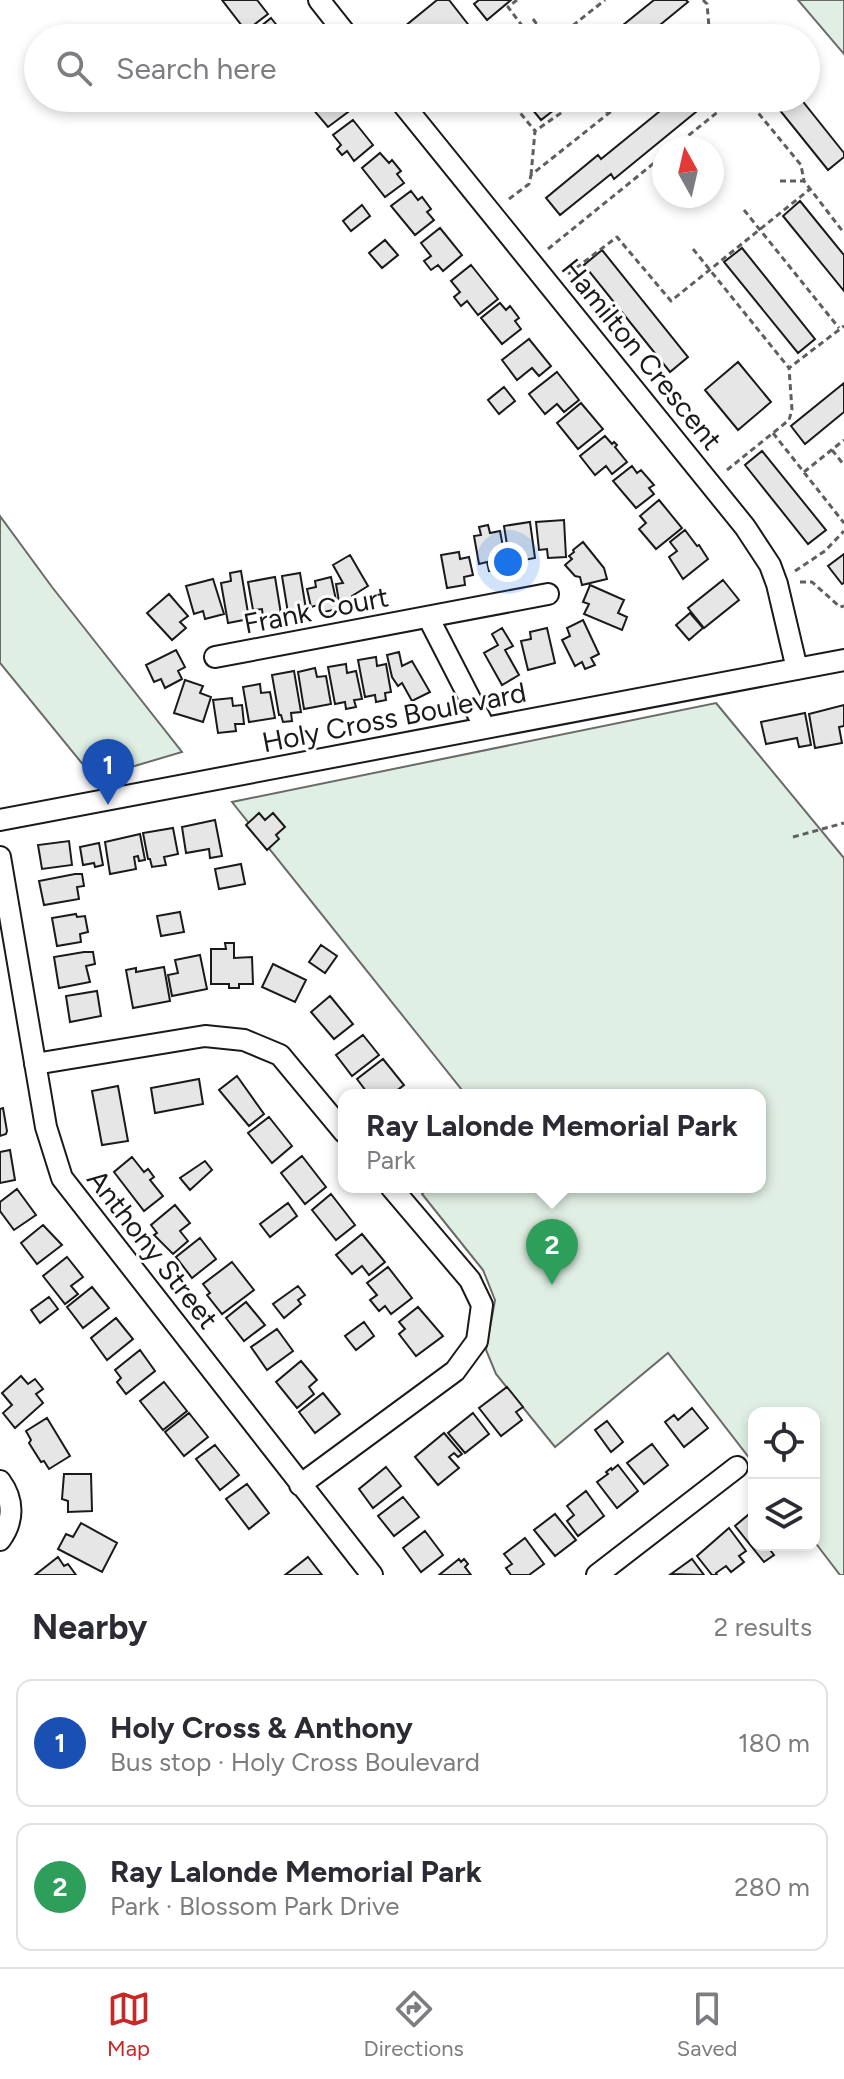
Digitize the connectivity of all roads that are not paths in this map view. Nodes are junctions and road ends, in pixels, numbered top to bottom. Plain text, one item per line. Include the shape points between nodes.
1 (319, 0) edge
2 (338, 24) edge
3 (409, 112) edge
4 (548, 594) dead end
5 (428, 617) junction
6 (215, 657) dead end
7 (844, 660) edge
8 (797, 669) junction
9 (485, 728) junction
10 (0, 820) edge
11 (0, 857) edge
12 (35, 1064) junction
13 (338, 1125) edge
14 (396, 1193) edge
15 (737, 1467) dead end
16 (0, 1481) edge
17 (300, 1485) junction
18 (0, 1540) edge
19 (372, 1575) edge
20 (597, 1575) edge

1 - 2 street
3 - 8 street, Hamilton Crescent via 745,527 777,584
4 - 5 street, Frank Court
5 - 6 street, Frank Court
5 - 9 street
7 - 8 street, Holy Cross Boulevard
8 - 9 street, Holy Cross Boulevard
9 - 10 street, Holy Cross Boulevard
11 - 12 street, Anthony Street
12 - 13 street via 205,1036 244,1040 280,1055
12 - 17 street, Anthony Street via 62,1178
14 - 17 street via 470,1280 482,1305 477,1341 455,1371
15 - 20 street
16 - 18 street via 11,1515
17 - 19 street, Anthony Street

